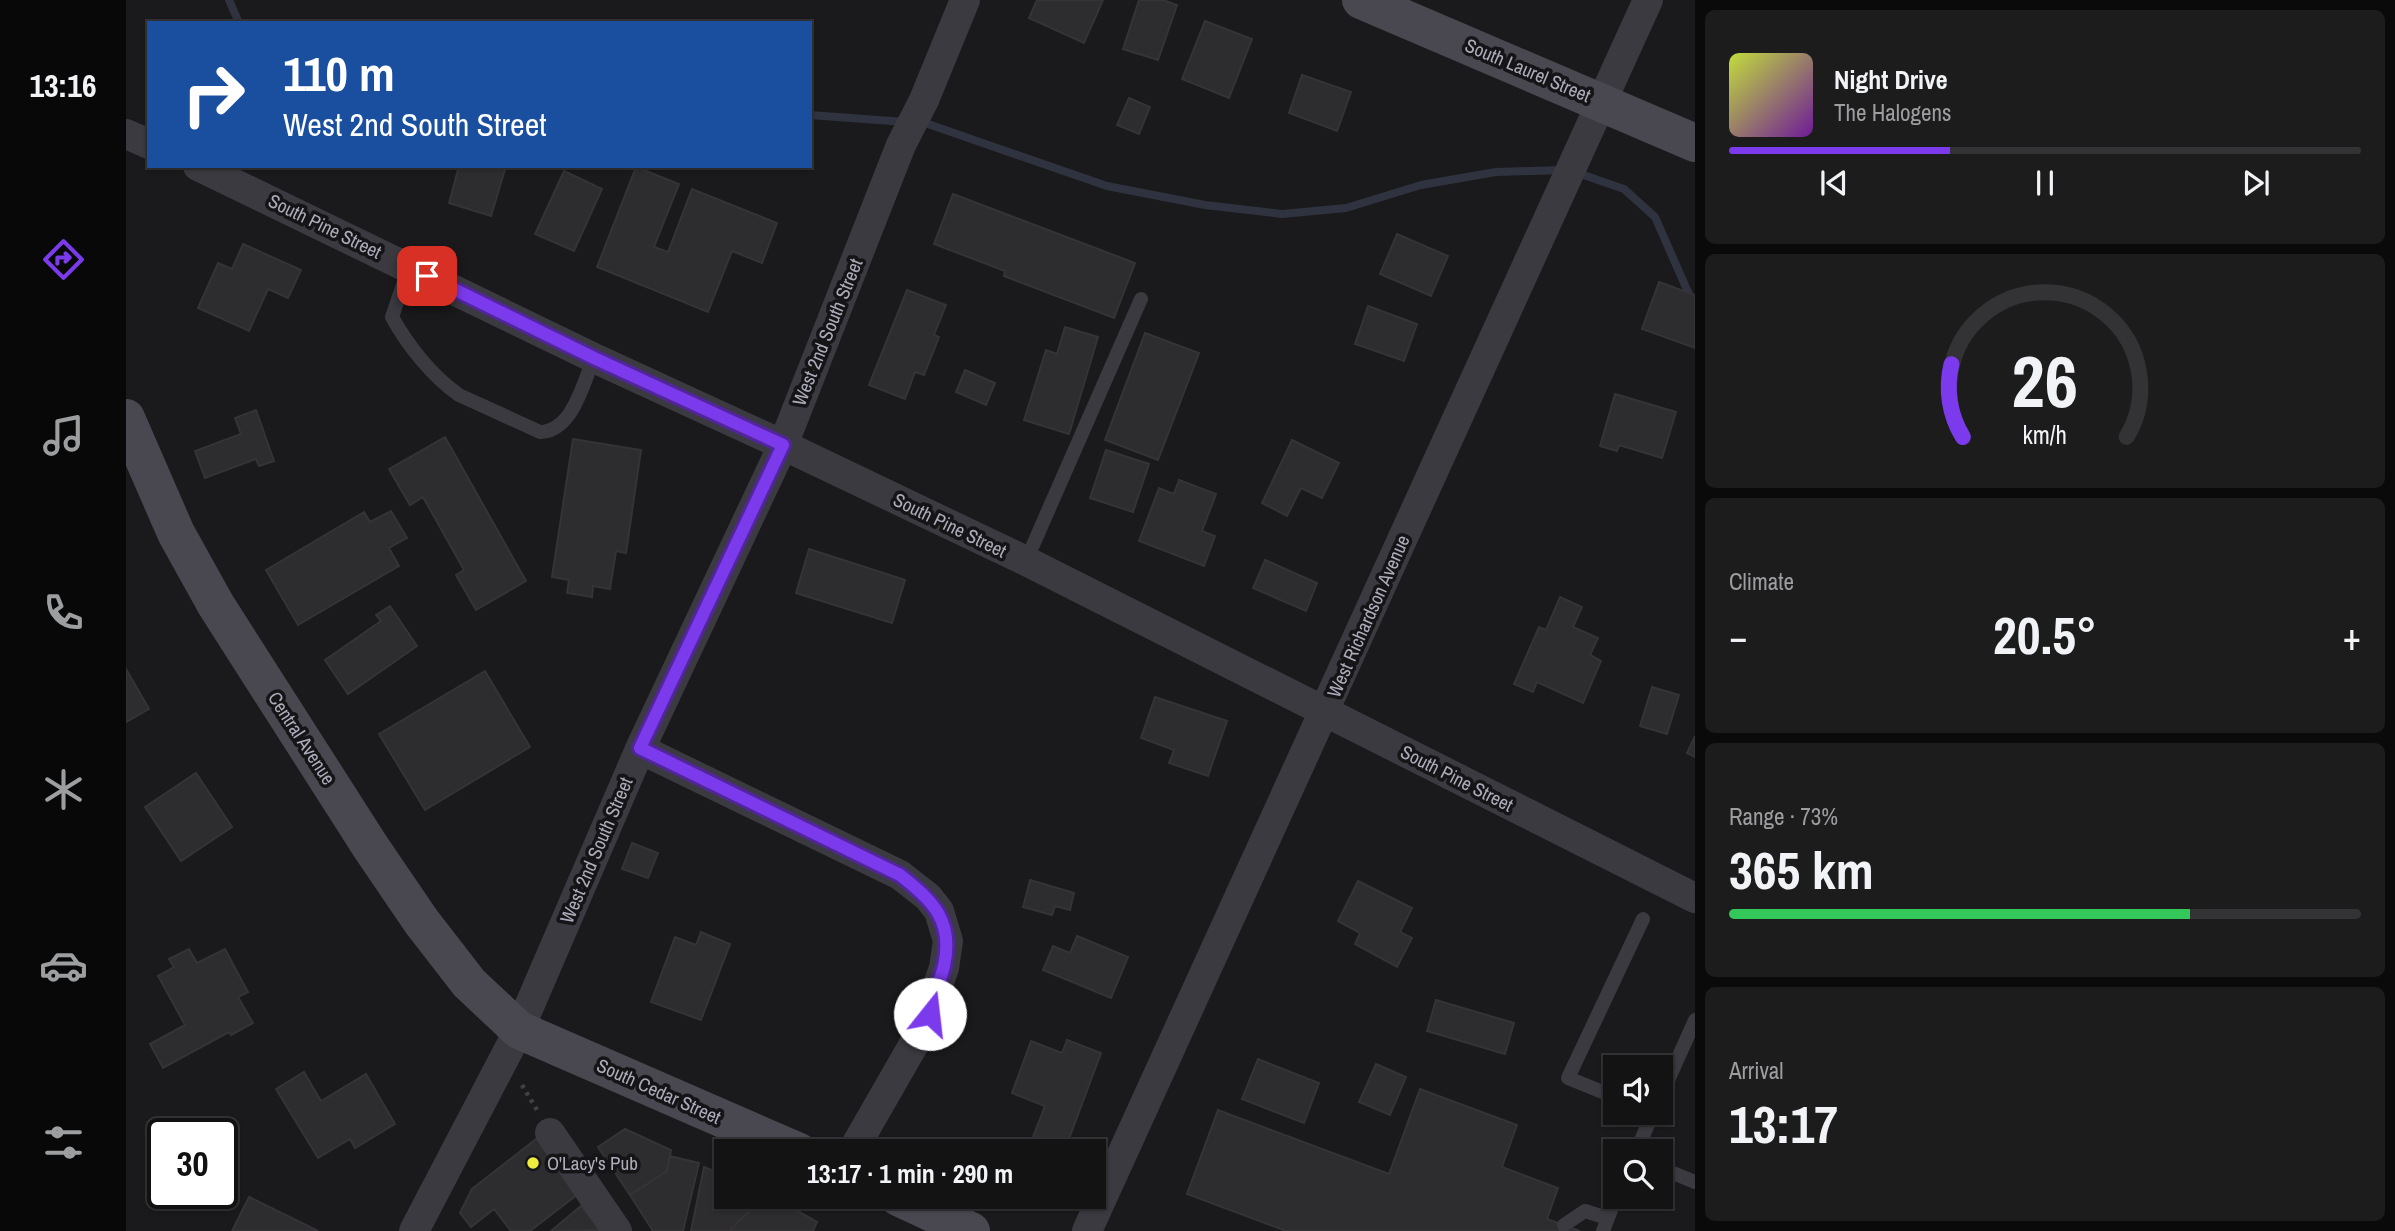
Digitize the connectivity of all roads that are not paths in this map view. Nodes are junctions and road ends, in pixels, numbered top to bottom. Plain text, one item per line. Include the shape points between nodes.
1 (965, 0) edge
2 (1361, 0) edge
3 (1648, 0) edge
4 (1602, 102) junction
5 (126, 134) edge
6 (147, 143) edge
7 (1695, 143) edge
8 (202, 168) edge
9 (409, 267) junction
10 (1141, 299) dead end
11 (594, 358) junction
12 (126, 418) edge
13 (783, 445) junction
14 (1026, 561) junction
15 (1325, 711) junction
16 (640, 748) junction
17 (1695, 898) edge
18 (1643, 919) dead end
19 (1695, 1020) edge
20 (512, 1043) junction
21 (1673, 1069) edge
22 (1603, 1092) edge
23 (550, 1133) road end
24 (765, 1139) edge
25 (859, 1139) edge
26 (1673, 1173) edge
27 (1695, 1182) edge
28 (924, 1209) edge
29 (1605, 1224) edge
30 (1564, 1225) dead end
31 (414, 1231) edge
32 (617, 1231) edge
33 (971, 1231) edge
34 (1087, 1231) edge

1 - 13 street, West 2nd South Street via 901,145
2 - 4 street, South Laurel Street
3 - 4 street, West Richardson Avenue
4 - 7 street, South Laurel Street
4 - 15 street, West Richardson Avenue
5 - 6 street
8 - 9 street, South Pine Street
9 - 11 street, South Pine Street
9 - 11 lane via 392,317 414,349 459,395 540,432 551,431 572,410
10 - 14 lane
11 - 13 street, South Pine Street
12 - 20 street, Central Avenue via 176,533 216,605 421,921
13 - 14 street, South Pine Street
13 - 16 street, West 2nd South Street
14 - 15 street, South Pine Street
15 - 17 street, South Pine Street
15 - 34 street, West Richardson Avenue
16 - 20 street, West 2nd South Street
16 - 25 street via 900,875 939,911 948,941 930,1014
18 - 22 lane via 1569,1078
19 - 21 lane
20 - 24 street, South Cedar Street
20 - 31 street, West 2nd South Street
23 - 32 street
26 - 27 lane
28 - 33 street
29 - 30 lane via 1585,1210

